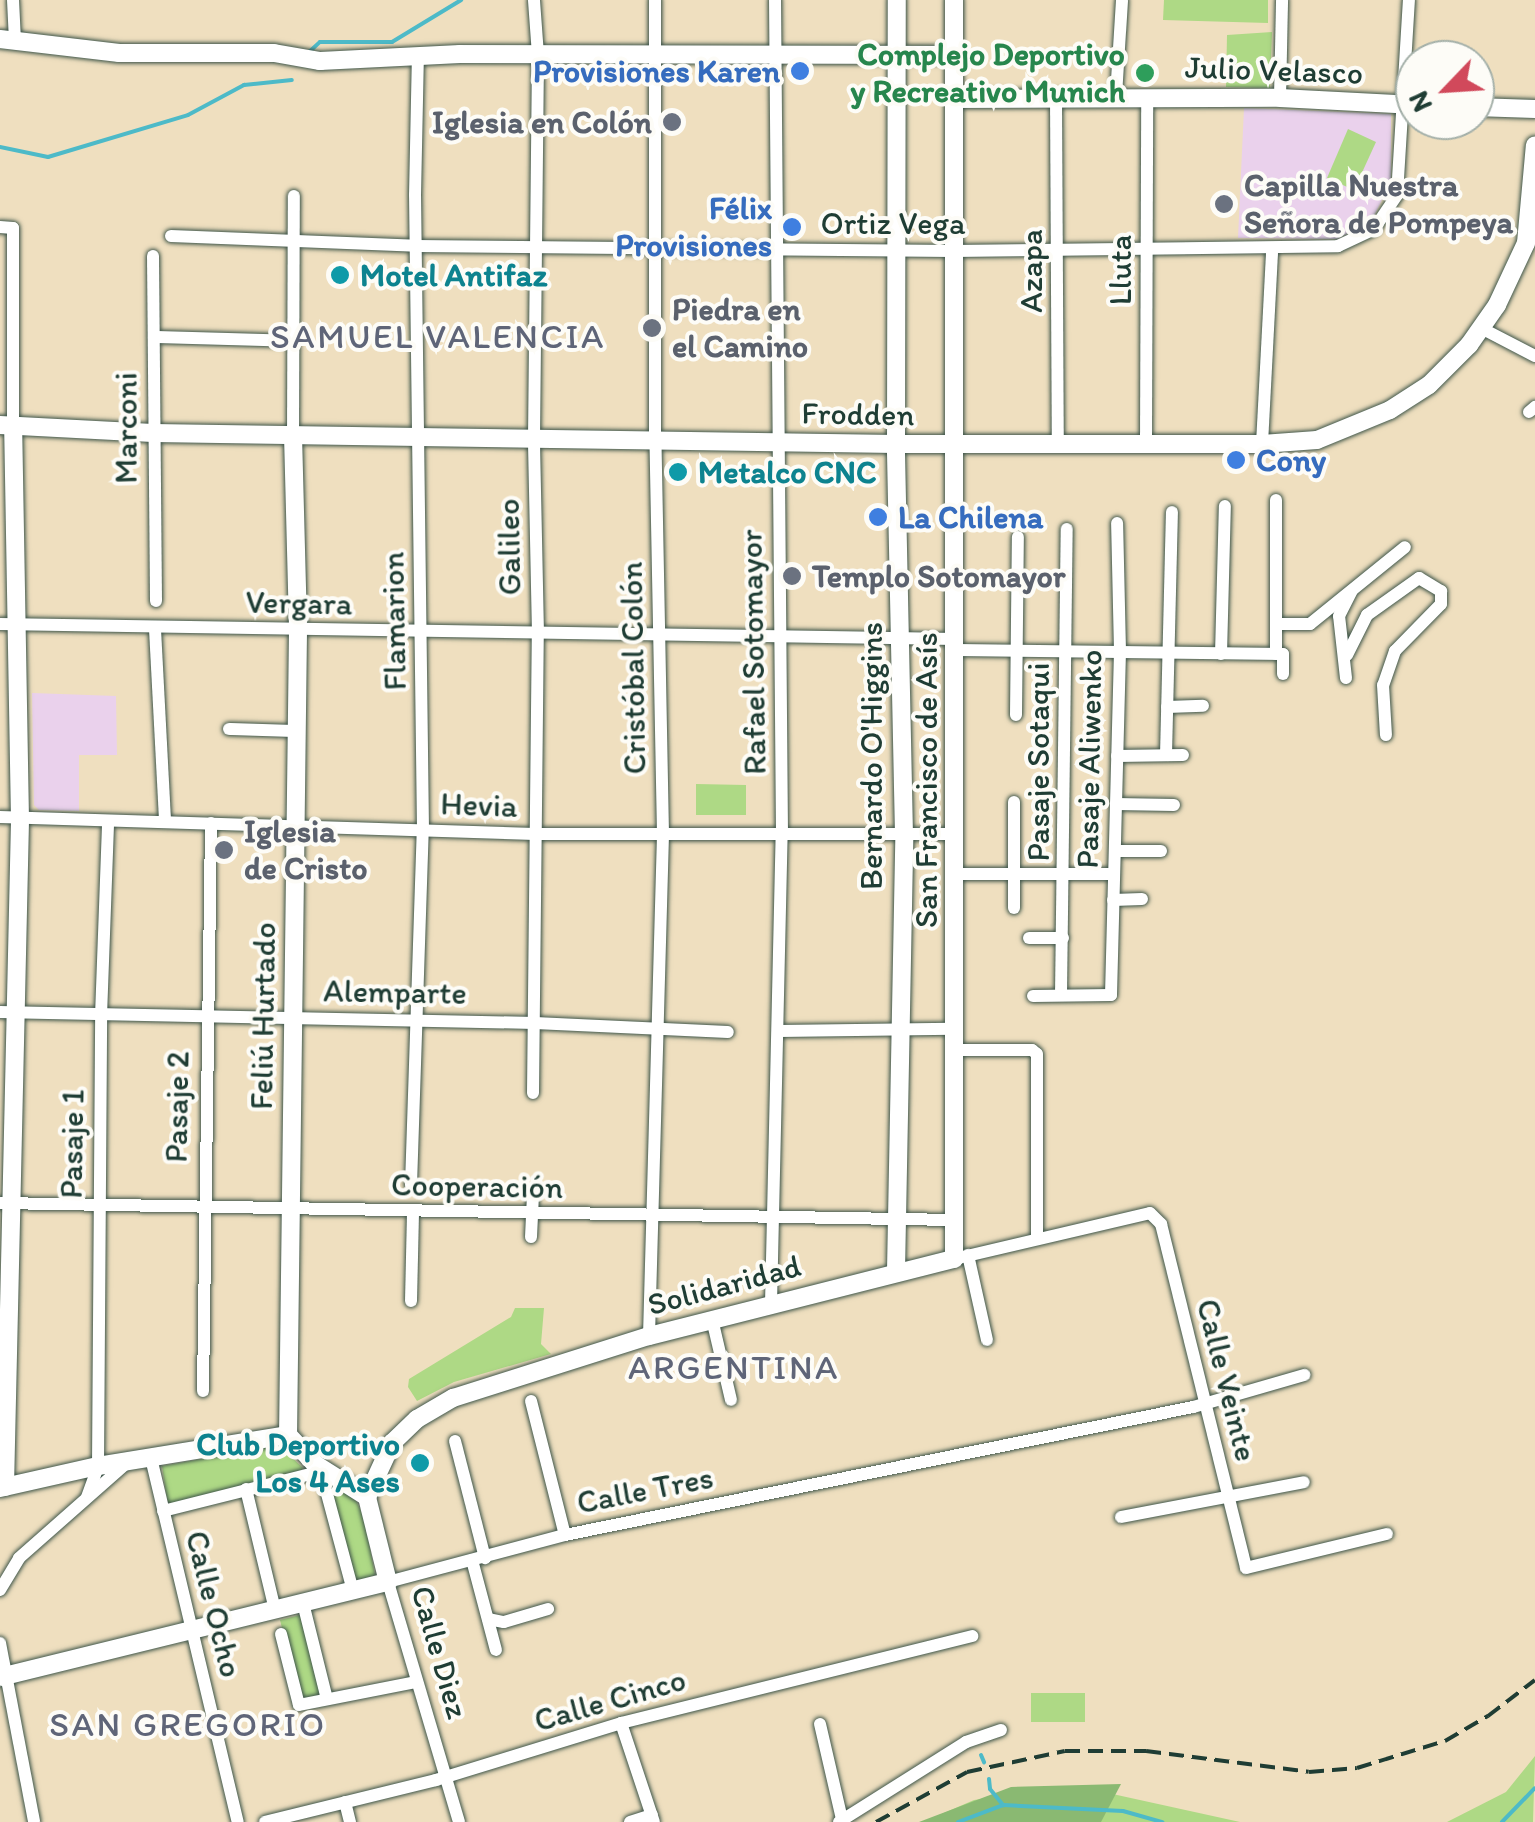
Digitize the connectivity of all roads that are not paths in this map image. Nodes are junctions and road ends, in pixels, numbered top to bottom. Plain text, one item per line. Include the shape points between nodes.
1 (14, 0) edge
2 (534, 0) edge
3 (656, 0) edge
4 (775, 0) edge
5 (896, 0) edge
6 (954, 0) edge
7 (1122, 0) edge
8 (1282, 0) edge
9 (1409, 0) edge
10 (8, 40) edge
11 (1409, 40) edge
12 (538, 54) junction
13 (654, 54) junction
14 (898, 55) junction
15 (954, 55) junction
16 (418, 57) junction
17 (774, 57) junction
18 (1116, 96) junction
19 (1147, 96) junction
20 (1056, 97) junction
21 (1280, 98) junction
22 (952, 100) junction
23 (1395, 104) edge
24 (1495, 108) edge
25 (1535, 109) edge
26 (1405, 140) edge
27 (1535, 145) edge
28 (294, 196) dead end
29 (7, 228) edge
30 (171, 236) dead end
31 (293, 239) junction
32 (1530, 244) edge
33 (416, 246) junction
34 (534, 247) junction
35 (654, 248) junction
36 (1147, 248) junction
37 (777, 250) junction
38 (896, 250) junction
39 (1272, 250) junction
40 (953, 251) junction
41 (1058, 251) junction
42 (154, 256) dead end
43 (1482, 328) junction
44 (154, 337) junction
45 (293, 341) junction
46 (1535, 356) edge
47 (7, 425) edge
48 (153, 433) junction
49 (293, 435) junction
50 (419, 437) junction
51 (534, 439) junction
52 (655, 441) junction
53 (778, 442) junction
54 (896, 444) junction
55 (953, 444) junction
56 (1058, 444) junction
57 (1146, 444) junction
58 (1262, 444) junction
59 (1276, 500) dead end
60 (1225, 506) dead end
61 (1172, 512) dead end
62 (1118, 523) dead end
63 (1068, 529) dead end
64 (1018, 537) dead end
65 (1405, 547) dead end
66 (1355, 584) junction
67 (156, 600) dead end
68 (1276, 624) junction
69 (9, 626) edge
70 (155, 628) junction
71 (298, 630) junction
72 (422, 632) junction
73 (538, 634) junction
74 (662, 636) junction
75 (782, 636) junction
76 (903, 638) junction
77 (956, 644) junction
78 (1018, 650) junction
79 (1066, 651) junction
80 (1120, 651) junction
81 (1169, 653) junction
82 (1222, 654) junction
83 (1280, 654) junction
84 (1346, 655) junction
85 (1283, 674) dead end
86 (1346, 678) dead end
87 (1203, 706) dead end
88 (1167, 707) junction
89 (1016, 715) dead end
90 (229, 729) dead end
91 (296, 731) junction
92 (1386, 735) dead end
93 (1166, 755) junction
94 (1182, 755) dead end
95 (1117, 756) junction
96 (1014, 802) dead end
97 (1116, 804) junction
98 (1174, 804) dead end
99 (0, 817) edge
100 (20, 820) junction
101 (108, 822) junction
102 (165, 822) junction
103 (211, 823) junction
104 (295, 826) junction
105 (422, 830) junction
106 (534, 834) junction
107 (663, 834) junction
108 (782, 834) junction
109 (904, 834) junction
110 (957, 834) junction
111 (1161, 851) dead end
112 (1114, 852) junction
113 (957, 874) junction
114 (1114, 874) junction
115 (1014, 875) junction
116 (1066, 875) junction
117 (1113, 900) junction
118 (1142, 900) dead end
119 (1014, 908) dead end
120 (1029, 938) dead end
121 (1063, 938) junction
122 (1061, 995) junction
123 (1033, 996) dead end
124 (7, 1013) edge
125 (205, 1015) junction
126 (101, 1016) junction
127 (293, 1017) junction
128 (414, 1020) junction
129 (535, 1023) junction
130 (655, 1028) junction
131 (953, 1029) junction
132 (897, 1030) junction
133 (779, 1031) junction
134 (728, 1032) dead end
135 (953, 1050) junction
136 (533, 1093) dead end
137 (412, 1185) dead end
138 (533, 1194) dead end
139 (6, 1204) edge
140 (99, 1206) junction
141 (203, 1208) junction
142 (290, 1210) junction
143 (1146, 1211) joint
144 (413, 1212) junction
145 (532, 1214) junction
146 (654, 1216) junction
147 (772, 1218) junction
148 (895, 1220) junction
149 (952, 1220) junction
150 (531, 1238) dead end
151 (1037, 1238) junction
152 (961, 1257) junction
153 (896, 1272) junction
154 (412, 1301) dead end
155 (771, 1304) junction
156 (712, 1319) junction
157 (649, 1336) junction
158 (987, 1340) dead end
159 (1304, 1375) dead end
160 (203, 1392) dead end
161 (731, 1400) dead end
162 (531, 1401) dead end
163 (1206, 1403) junction
164 (288, 1436) junction
165 (455, 1442) dead end
166 (151, 1458) junction
167 (130, 1461) junction
168 (98, 1466) junction
169 (326, 1470) junction
170 (1304, 1482) dead end
171 (3, 1488) edge
172 (246, 1489) junction
173 (87, 1497) junction
174 (367, 1497) junction
175 (1228, 1499) junction
176 (163, 1511) junction
177 (1121, 1517) dead end
178 (1387, 1534) dead end
179 (565, 1535) junction
180 (479, 1559) junction
181 (388, 1582) junction
182 (0, 1590) edge
183 (353, 1591) junction
184 (303, 1603) junction
185 (548, 1609) dead end
186 (275, 1610) junction
187 (488, 1620) junction
188 (193, 1630) junction
189 (281, 1634) dead end
190 (972, 1636) dead end
191 (0, 1644) edge
192 (496, 1650) dead end
193 (3, 1676) edge
194 (416, 1682) junction
195 (328, 1699) junction
196 (621, 1724) junction
197 (820, 1724) dead end
198 (1001, 1730) dead end
199 (446, 1777) junction
200 (345, 1802) junction
201 (653, 1819) edge
202 (840, 1821) edge
203 (34, 1822) edge
204 (238, 1822) edge
205 (265, 1822) edge
206 (350, 1822) edge
207 (459, 1822) edge
208 (630, 1822) edge

1 - 10 street
2 - 12 street, Galileo
3 - 13 street, Cristóbal Colón
4 - 17 street, Rafael Sotomayor
5 - 14 main road, Bernardo O'Higgins
6 - 15 main road, San Francisco de Asís
7 - 18 street
8 - 21 street
9 - 11 street, Ortiz Vega
10 - 16 main road via 119,53 274,53 320,61
12 - 13 main road
12 - 16 main road
12 - 34 street, Galileo
13 - 17 main road
13 - 35 street, Cristóbal Colón
14 - 15 main road
14 - 17 main road
14 - 38 main road, Bernardo O'Higgins
15 - 22 main road, San Francisco de Asís
16 - 33 street, Flamarion
17 - 37 street, Rafael Sotomayor
18 - 19 main road, Julio Velasco
18 - 20 main road, Julio Velasco
19 - 21 main road, Julio Velasco
19 - 36 street, Lluta
20 - 22 main road, Julio Velasco
20 - 41 street, Azapa
21 - 23 main road, Julio Velasco
22 - 40 main road, San Francisco de Asís
24 - 25 main road
26 - 39 street, Ortiz Vega via 1396,195 1374,229 1338,246
27 - 32 main road, Frodden
28 - 31 street, Feliú Hurtado
29 - 47 street
30 - 31 street, Ortiz Vega
31 - 33 street, Ortiz Vega
31 - 45 street, Feliú Hurtado
32 - 43 main road, Frodden
33 - 34 street, Ortiz Vega
33 - 50 street, Flamarion
34 - 35 street, Ortiz Vega
34 - 51 street, Galileo
35 - 37 street, Ortiz Vega
35 - 52 street, Cristóbal Colón
36 - 39 street, Ortiz Vega
36 - 41 street, Ortiz Vega
36 - 57 street, Lluta
37 - 38 street, Ortiz Vega
37 - 53 street, Rafael Sotomayor
38 - 40 street, Ortiz Vega
38 - 54 main road, Bernardo O'Higgins
39 - 58 street
40 - 41 street, Ortiz Vega
40 - 55 main road, San Francisco de Asís
41 - 56 street, Azapa
42 - 44 street, Marconi
43 - 46 street
43 - 58 main road, Frodden via 1429,385 1390,410 1317,440
44 - 45 street
44 - 48 street, Marconi
45 - 49 street, Feliú Hurtado
47 - 48 main road, Frodden
47 - 69 main road
48 - 49 main road, Frodden
48 - 67 street, Marconi
49 - 50 main road, Frodden
49 - 71 main road, Feliú Hurtado
50 - 51 main road, Frodden
50 - 72 street, Flamarion
51 - 52 main road, Frodden
51 - 73 street, Galileo
52 - 53 main road, Frodden
52 - 74 street, Cristóbal Colón
53 - 54 main road, Frodden
53 - 75 street, Rafael Sotomayor
54 - 55 main road, Frodden
54 - 76 main road, Bernardo O'Higgins
55 - 56 main road, Frodden
55 - 77 main road, San Francisco de Asís
56 - 57 main road, Frodden
57 - 58 main road, Frodden
59 - 68 street
60 - 82 street
61 - 81 street
62 - 80 street, Pasaje Aliwenko
63 - 79 street, Pasaje Sotaqui
64 - 78 street
65 - 66 street
66 - 68 street via 1310,624
66 - 84 street via 1339,616
68 - 83 street
69 - 70 street, Vergara
69 - 100 main road
70 - 71 street, Vergara
70 - 102 street
71 - 72 street, Vergara
71 - 91 main road, Feliú Hurtado
72 - 73 street, Vergara
72 - 105 street, Flamarion
73 - 74 street, Vergara
73 - 106 street, Galileo
74 - 75 street, Vergara
74 - 107 street, Cristóbal Colón
75 - 76 street, Vergara
75 - 108 street, Rafael Sotomayor
76 - 77 street, Vergara
76 - 109 main road, Bernardo O'Higgins
77 - 78 street, Vergara
77 - 110 main road, San Francisco de Asís
78 - 79 street, Vergara
78 - 89 street
79 - 80 street, Vergara
79 - 116 street, Pasaje Sotaqui
80 - 81 street, Vergara
80 - 95 street, Pasaje Aliwenko
81 - 82 street, Vergara
81 - 88 street
82 - 83 street, Vergara
83 - 85 street
84 - 86 street
84 - 92 street via 1367,615 1419,578 1441,592 1440,604 1395,652 1383,685
87 - 88 street
88 - 93 street
90 - 91 street
91 - 104 main road, Feliú Hurtado
93 - 94 street
93 - 95 street
95 - 97 street, Pasaje Aliwenko
96 - 115 street
97 - 98 street
97 - 112 street, Pasaje Aliwenko
99 - 100 street, Hevia
100 - 101 street, Hevia
100 - 124 main road
101 - 102 street, Hevia
101 - 126 street, Pasaje 1
102 - 103 street, Hevia
103 - 104 street, Hevia
103 - 125 street, Pasaje 2
104 - 105 street, Hevia
104 - 127 main road, Feliú Hurtado
105 - 106 street, Hevia
105 - 128 street, Flamarion
106 - 107 street, Hevia
106 - 129 street, Galileo
107 - 108 street, Hevia
107 - 130 street, Cristóbal Colón
108 - 109 street, Hevia
108 - 133 street, Rafael Sotomayor
109 - 110 street, Hevia
109 - 132 main road, Bernardo O'Higgins
110 - 113 main road, San Francisco de Asís
111 - 112 street
112 - 114 street, Pasaje Aliwenko
113 - 115 street
113 - 131 main road, San Francisco de Asís
114 - 116 street
114 - 117 street, Pasaje Aliwenko
115 - 116 street
115 - 119 street
116 - 121 street, Pasaje Sotaqui
117 - 118 street
117 - 122 street, Pasaje Aliwenko via 1111,996
120 - 121 street
121 - 122 street, Pasaje Sotaqui
122 - 123 street
124 - 126 street, Alemparte
124 - 139 main road
125 - 126 street, Alemparte
125 - 127 street, Alemparte
125 - 141 street, Pasaje 2
126 - 140 street, Pasaje 1
127 - 128 street, Alemparte
127 - 142 main road, Feliú Hurtado
128 - 129 street, Alemparte
128 - 137 street, Flamarion
129 - 130 street, Alemparte
129 - 136 street, Galileo
130 - 134 street, Alemparte
130 - 146 street, Cristóbal Colón
131 - 132 street
131 - 135 main road, San Francisco de Asís
132 - 133 street
132 - 148 main road, Bernardo O'Higgins
133 - 147 street, Rafael Sotomayor
135 - 149 main road, San Francisco de Asís
135 - 151 street via 1037,1054
138 - 145 street
139 - 140 street, Cooperación
139 - 171 main road
140 - 141 street, Cooperación
140 - 168 street, Pasaje 1
141 - 142 street, Cooperación
141 - 160 street, Pasaje 2
142 - 144 street, Cooperación
142 - 164 main road, Feliú Hurtado
143 - 151 street, Solidaridad
143 - 163 street, Calle Veinte via 1161,1224
144 - 145 street, Cooperación
144 - 154 street
145 - 146 street, Cooperación
145 - 150 street
146 - 147 street, Cooperación
146 - 157 street, Cristóbal Colón
147 - 148 street, Cooperación
147 - 155 street, Rafael Sotomayor
148 - 149 street, Cooperación
148 - 153 main road, Bernardo O'Higgins
149 - 152 main road, San Francisco de Asís
151 - 152 street, Solidaridad
152 - 153 main road, Solidaridad
152 - 158 street
153 - 155 main road, Solidaridad
155 - 156 main road, Solidaridad
156 - 157 main road, Solidaridad
156 - 161 street
157 - 174 main road, Solidaridad via 490,1384 434,1409 392,1444
159 - 163 street, Calle Tres
162 - 179 street
163 - 175 street, Calle Veinte
163 - 179 street, Calle Tres
164 - 166 main road
164 - 169 main road
165 - 180 street
166 - 167 main road
166 - 176 street, Calle Ocho
167 - 168 main road
167 - 173 street
168 - 171 main road
168 - 173 street, Pasaje 1
169 - 172 street
169 - 174 main road
169 - 183 street
170 - 175 street
172 - 176 street
172 - 186 street
173 - 182 street via 19,1558
174 - 181 main road, Calle Diez
175 - 177 street
175 - 178 street, Calle Veinte via 1246,1568
176 - 188 street, Calle Ocho
179 - 180 street, Calle Tres
180 - 181 street, Calle Tres
180 - 187 street
181 - 183 main road, Calle Tres
181 - 194 street, Calle Diez
183 - 184 main road, Calle Tres
184 - 186 main road, Calle Tres
184 - 195 street
185 - 187 street
186 - 188 main road, Calle Tres
187 - 192 street
188 - 193 main road, Calle Tres
188 - 204 street, Calle Ocho
189 - 195 street via 299,1705
190 - 196 street, Calle Cinco
191 - 193 street
193 - 203 street
194 - 195 street
194 - 199 street, Calle Diez
196 - 199 street, Calle Cinco
196 - 201 street
197 - 202 street
198 - 202 street via 966,1742
199 - 200 street, Calle Cinco
199 - 207 street, Calle Diez
200 - 205 street, Calle Cinco
200 - 206 street
201 - 208 street

